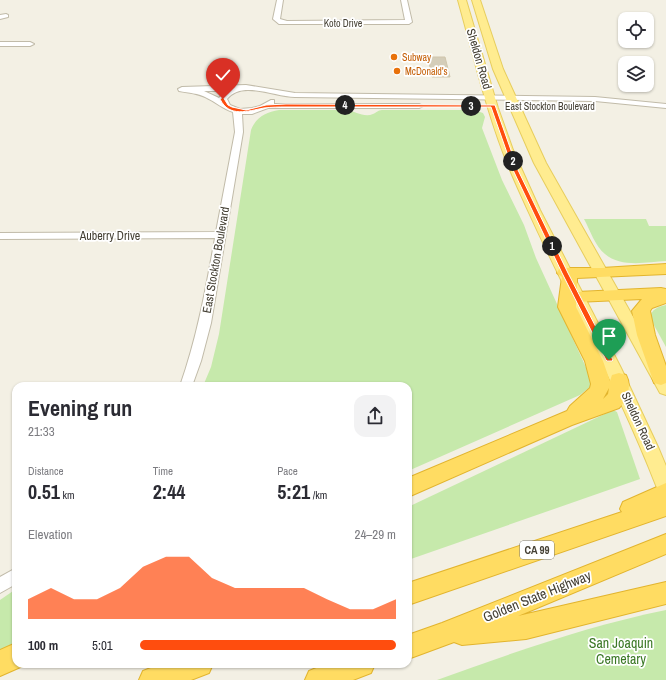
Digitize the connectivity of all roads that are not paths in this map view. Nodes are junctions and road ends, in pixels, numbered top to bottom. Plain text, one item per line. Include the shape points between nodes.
1 (280, 0) edge
2 (404, 0) edge
3 (462, 0) edge
4 (476, 0) edge
5 (0, 44) edge
6 (30, 44) dead end
7 (182, 89) dead end
8 (235, 89) junction
9 (192, 90) junction
10 (270, 92) junction
11 (427, 98) junction
12 (492, 102) junction
13 (512, 102) junction
14 (340, 105) junction
15 (226, 106) junction
16 (431, 106) dead end
17 (445, 106) dead end
18 (666, 106) edge
19 (264, 107) junction
20 (237, 110) junction
21 (666, 112) edge
22 (239, 132) junction
23 (220, 235) junction
24 (0, 236) edge
25 (666, 269) edge
26 (602, 273) junction
27 (567, 276) junction
28 (666, 293) edge
29 (615, 296) junction
30 (578, 297) junction
31 (666, 297) edge
32 (619, 380) junction
33 (188, 382) edge
34 (663, 384) edge
35 (565, 420) junction
36 (412, 486) edge
37 (666, 488) edge
38 (666, 492) edge
39 (666, 507) edge
40 (560, 542) junction
41 (666, 544) edge
42 (12, 578) edge
43 (0, 586) edge
44 (412, 593) edge
45 (666, 593) edge
46 (442, 635) junction
47 (412, 646) edge
48 (12, 658) edge
49 (0, 662) edge
50 (188, 668) edge
51 (351, 668) edge
52 (152, 680) edge
53 (318, 680) edge

1 - 2 street, Koto Drive via 276,19 279,22 409,22
3 - 12 main road, Sheldon Road
4 - 13 main road, Sheldon Road via 498,69
5 - 6 street
7 - 9 street
8 - 9 street, East Stockton Boulevard
8 - 10 street, East Stockton Boulevard via 250,87
8 - 15 street via 225,95 223,99
9 - 15 street
10 - 11 street, East Stockton Boulevard via 298,96
10 - 19 street via 274,98
11 - 12 street, East Stockton Boulevard
11 - 14 street via 349,100
12 - 13 street, East Stockton Boulevard
12 - 17 street, East Stockton Boulevard
12 - 27 main road, Sheldon Road via 516,170
13 - 18 street, East Stockton Boulevard via 608,100
13 - 21 street, East Stockton Boulevard via 612,106
13 - 26 main road, Sheldon Road via 546,175
14 - 16 street
14 - 19 street
15 - 20 street
19 - 20 street
19 - 22 street
20 - 22 street, East Stockton Boulevard
22 - 23 street, East Stockton Boulevard
23 - 24 street, Auberry Drive
23 - 33 street, East Stockton Boulevard via 205,323 196,361
25 - 26 highway
26 - 27 highway
26 - 29 main road, Sheldon Road
27 - 30 main road, Sheldon Road
27 - 35 highway via 567,307 594,361 601,384 599,391
28 - 29 highway
29 - 30 highway
29 - 34 main road, Sheldon Road
30 - 32 main road, Sheldon Road
31 - 34 highway via 646,304 641,311 646,335
32 - 35 highway via 618,398 612,403
32 - 37 main road, Sheldon Road
35 - 36 highway
38 - 40 highway
39 - 40 highway, CA 99
40 - 44 highway, CA 99
41 - 46 highway, Golden State Highway
42 - 43 street
45 - 46 highway via 526,627
46 - 47 highway, Golden State Highway
48 - 49 highway
50 - 52 highway
51 - 53 highway

